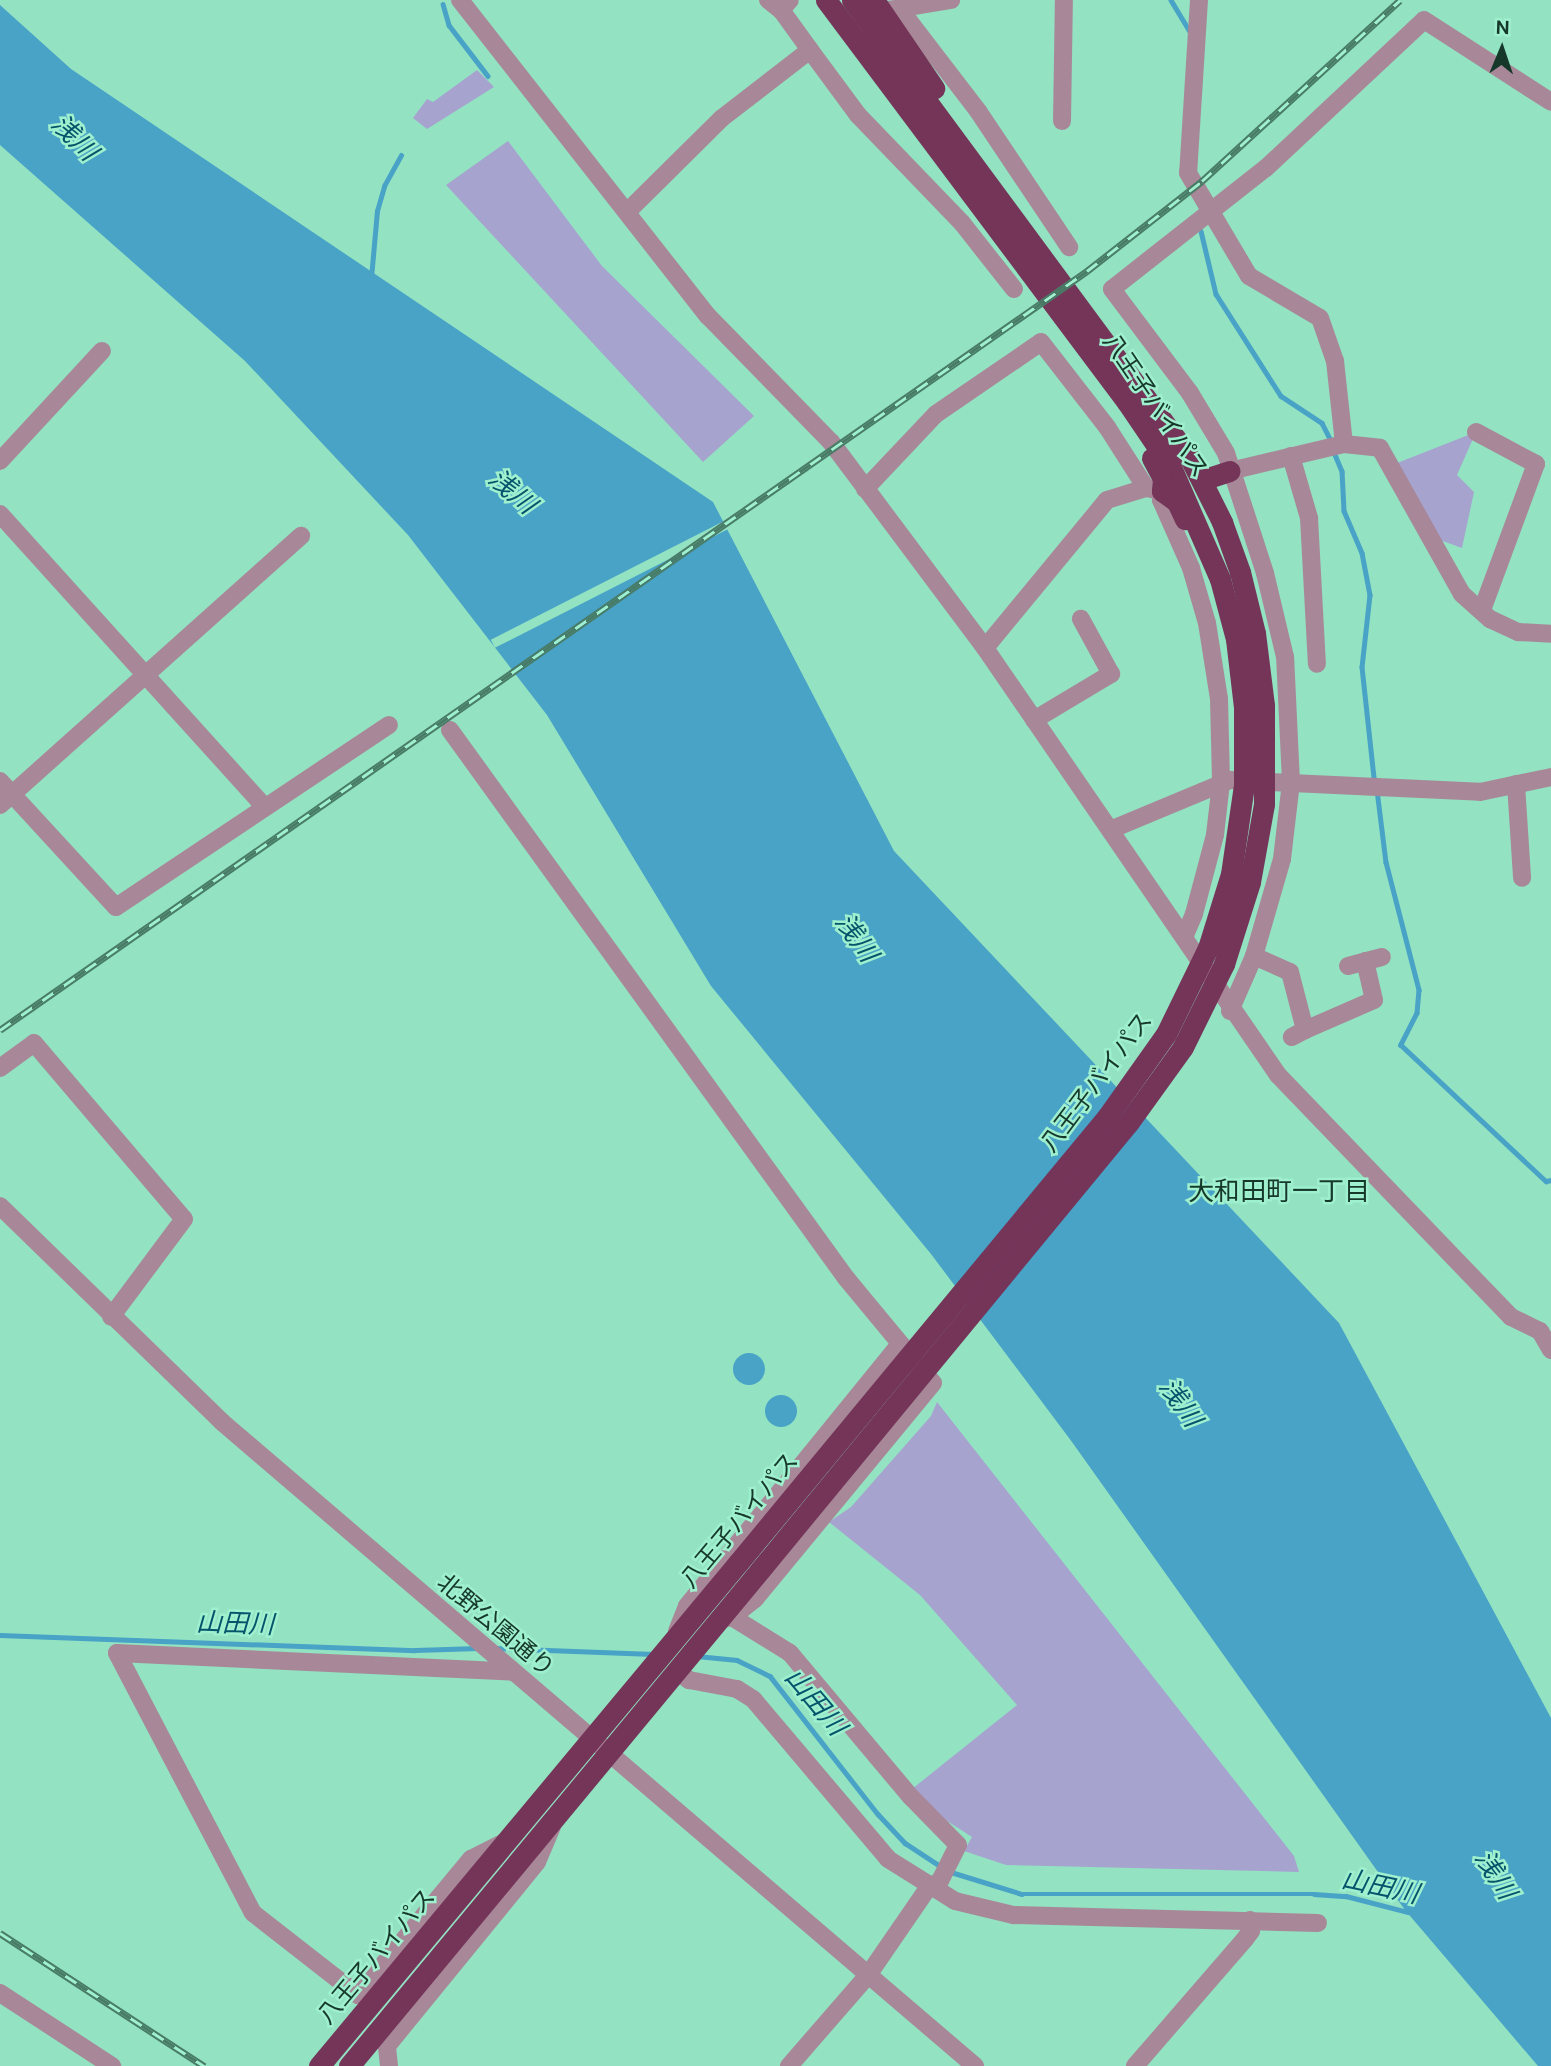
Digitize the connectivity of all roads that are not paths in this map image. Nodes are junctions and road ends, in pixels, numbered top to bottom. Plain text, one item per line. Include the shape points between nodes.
1 (460, 0) edge
2 (809, 0) edge
3 (826, 0) edge
4 (852, 0) edge
5 (951, 0) edge
6 (1064, 0) edge
7 (1199, 0) edge
8 (780, 3) edge
9 (885, 7) edge
10 (810, 50) junction
11 (1551, 102) edge
12 (1062, 121) dead end
13 (628, 211) junction
14 (1213, 213) junction
15 (1016, 220) junction
16 (996, 226) junction
17 (1069, 247) dead end
18 (1014, 289) dead end
19 (1083, 342) junction
20 (102, 351) dead end
21 (1476, 432) dead end
22 (1344, 444) junction
23 (1291, 456) junction
24 (0, 461) edge
25 (1230, 471) junction
26 (1202, 480) junction
27 (865, 489) junction
28 (1154, 489) junction
29 (0, 514) edge
30 (301, 536) dead end
31 (1482, 610) junction
32 (1081, 619) dead end
33 (1551, 634) edge
34 (985, 648) junction
35 (1317, 664) dead end
36 (146, 675) junction
37 (1241, 675) junction
38 (1254, 706) junction
39 (1034, 720) junction
40 (389, 725) dead end
41 (450, 730) dead end
42 (1551, 777) edge
43 (1291, 782) junction
44 (1221, 783) junction
45 (1516, 784) junction
46 (4, 793) edge
47 (265, 807) junction
48 (1110, 830) junction
49 (1522, 878) dead end
50 (1184, 937) junction
51 (1254, 956) junction
52 (1365, 961) dead end
53 (1230, 1011) junction
54 (0, 1068) edge
55 (0, 1206) edge
56 (111, 1317) junction
57 (1546, 1325) edge
58 (900, 1344) junction
59 (1551, 1350) edge
60 (727, 1618) junction
61 (675, 1638) junction
62 (506, 1666) junction
63 (681, 1669) junction
64 (590, 1738) junction
65 (610, 1754) junction
66 (554, 1822) junction
67 (504, 1842) junction
68 (934, 1885) junction
69 (1250, 1920) junction
70 (1318, 1923) dead end
71 (869, 1974) junction
72 (1, 1994) edge
73 (113, 2066) edge
74 (319, 2066) edge
75 (349, 2066) edge
76 (389, 2066) edge
77 (789, 2066) edge
78 (975, 2066) edge
79 (1135, 2066) edge

1 - 13 street
2 - 16 highway via 927,153
3 - 16 highway, 八王子バイパス
4 - 15 highway, 八王子バイパス
5 - 9 street
6 - 12 street
7 - 14 street via 1188,173
8 - 10 street
9 - 15 highway
9 - 17 street via 978,111
10 - 13 street via 722,118
10 - 18 street via 858,115 962,223
11 - 14 street via 1424,20 1368,76
13 - 27 street via 708,316 831,442
14 - 22 street via 1249,276 1320,318 1335,361
14 - 25 street via 1112,289 1190,393 1226,453
15 - 26 highway, 八王子バイパス via 1158,410
16 - 19 highway, 八王子バイパス
19 - 28 highway via 1101,385 1157,466
19 - 37 highway, 八王子バイパス via 1151,436 1191,505 1226,600
20 - 24 street
21 - 31 street via 1536,464
22 - 23 street
22 - 31 street via 1380,448 1388,456 1440,558 1462,594
23 - 25 street
23 - 35 street via 1309,518
25 - 26 highway
25 - 43 street via 1279,627
26 - 38 highway, 八王子バイパス via 1245,591
27 - 28 street via 936,414 1041,342
27 - 34 street
28 - 34 street via 1107,500
28 - 37 highway via 1177,502
28 - 44 street via 1198,590 1213,649
29 - 36 street
30 - 36 street
31 - 33 street via 1518,632
32 - 39 street via 1111,674
34 - 39 street
36 - 46 street
36 - 47 street
37 - 38 highway, 八王子バイパス
38 - 60 highway, 八王子バイパス, bridge via 1264,804 1250,882 1224,964 1183,1047 1129,1122 760,1570
38 - 61 highway, 八王子バイパス, bridge via 1231,874 1199,971 1166,1034 1122,1098
39 - 48 street
40 - 47 street
41 - 58 street via 846,1278
42 - 45 street
43 - 44 street
43 - 45 street via 1480,792
43 - 51 street via 1282,859
44 - 48 street
44 - 50 street via 1203,885
45 - 49 street
46 - 47 street via 116,906
48 - 50 street
50 - 53 street
51 - 52 street via 1290,972 1298,1034 1374,1000
51 - 53 street
53 - 57 street via 1278,1074 1511,1317
54 - 56 street via 34,1043 184,1219
55 - 56 street, 北野公園通り
56 - 62 street, 北野公園通り via 222,1422
57 - 59 street
58 - 60 street via 933,1383 755,1599
58 - 61 street via 687,1606
60 - 63 highway, 八王子バイパス
60 - 68 street via 790,1653 911,1797 955,1836 954,1855
61 - 64 highway, 八王子バイパス
62 - 64 street, 北野公園通り
62 - 67 street via 117,1653 253,1913 358,1995 471,1859
63 - 65 highway, 八王子バイパス
63 - 68 street via 689,1680 737,1689 753,1699 867,1837
64 - 65 street, 北野公園通り
64 - 67 highway, 八王子バイパス
65 - 66 highway, 八王子バイパス
65 - 71 street, 北野公園通り
66 - 75 highway, 八王子バイパス
66 - 76 street via 537,1863 387,2046
67 - 74 highway, 八王子バイパス
68 - 69 street via 980,1909 1013,1915
68 - 71 street
69 - 70 street
69 - 79 street via 1245,1939
71 - 77 street
71 - 78 street, 北野公園通り
72 - 73 street

